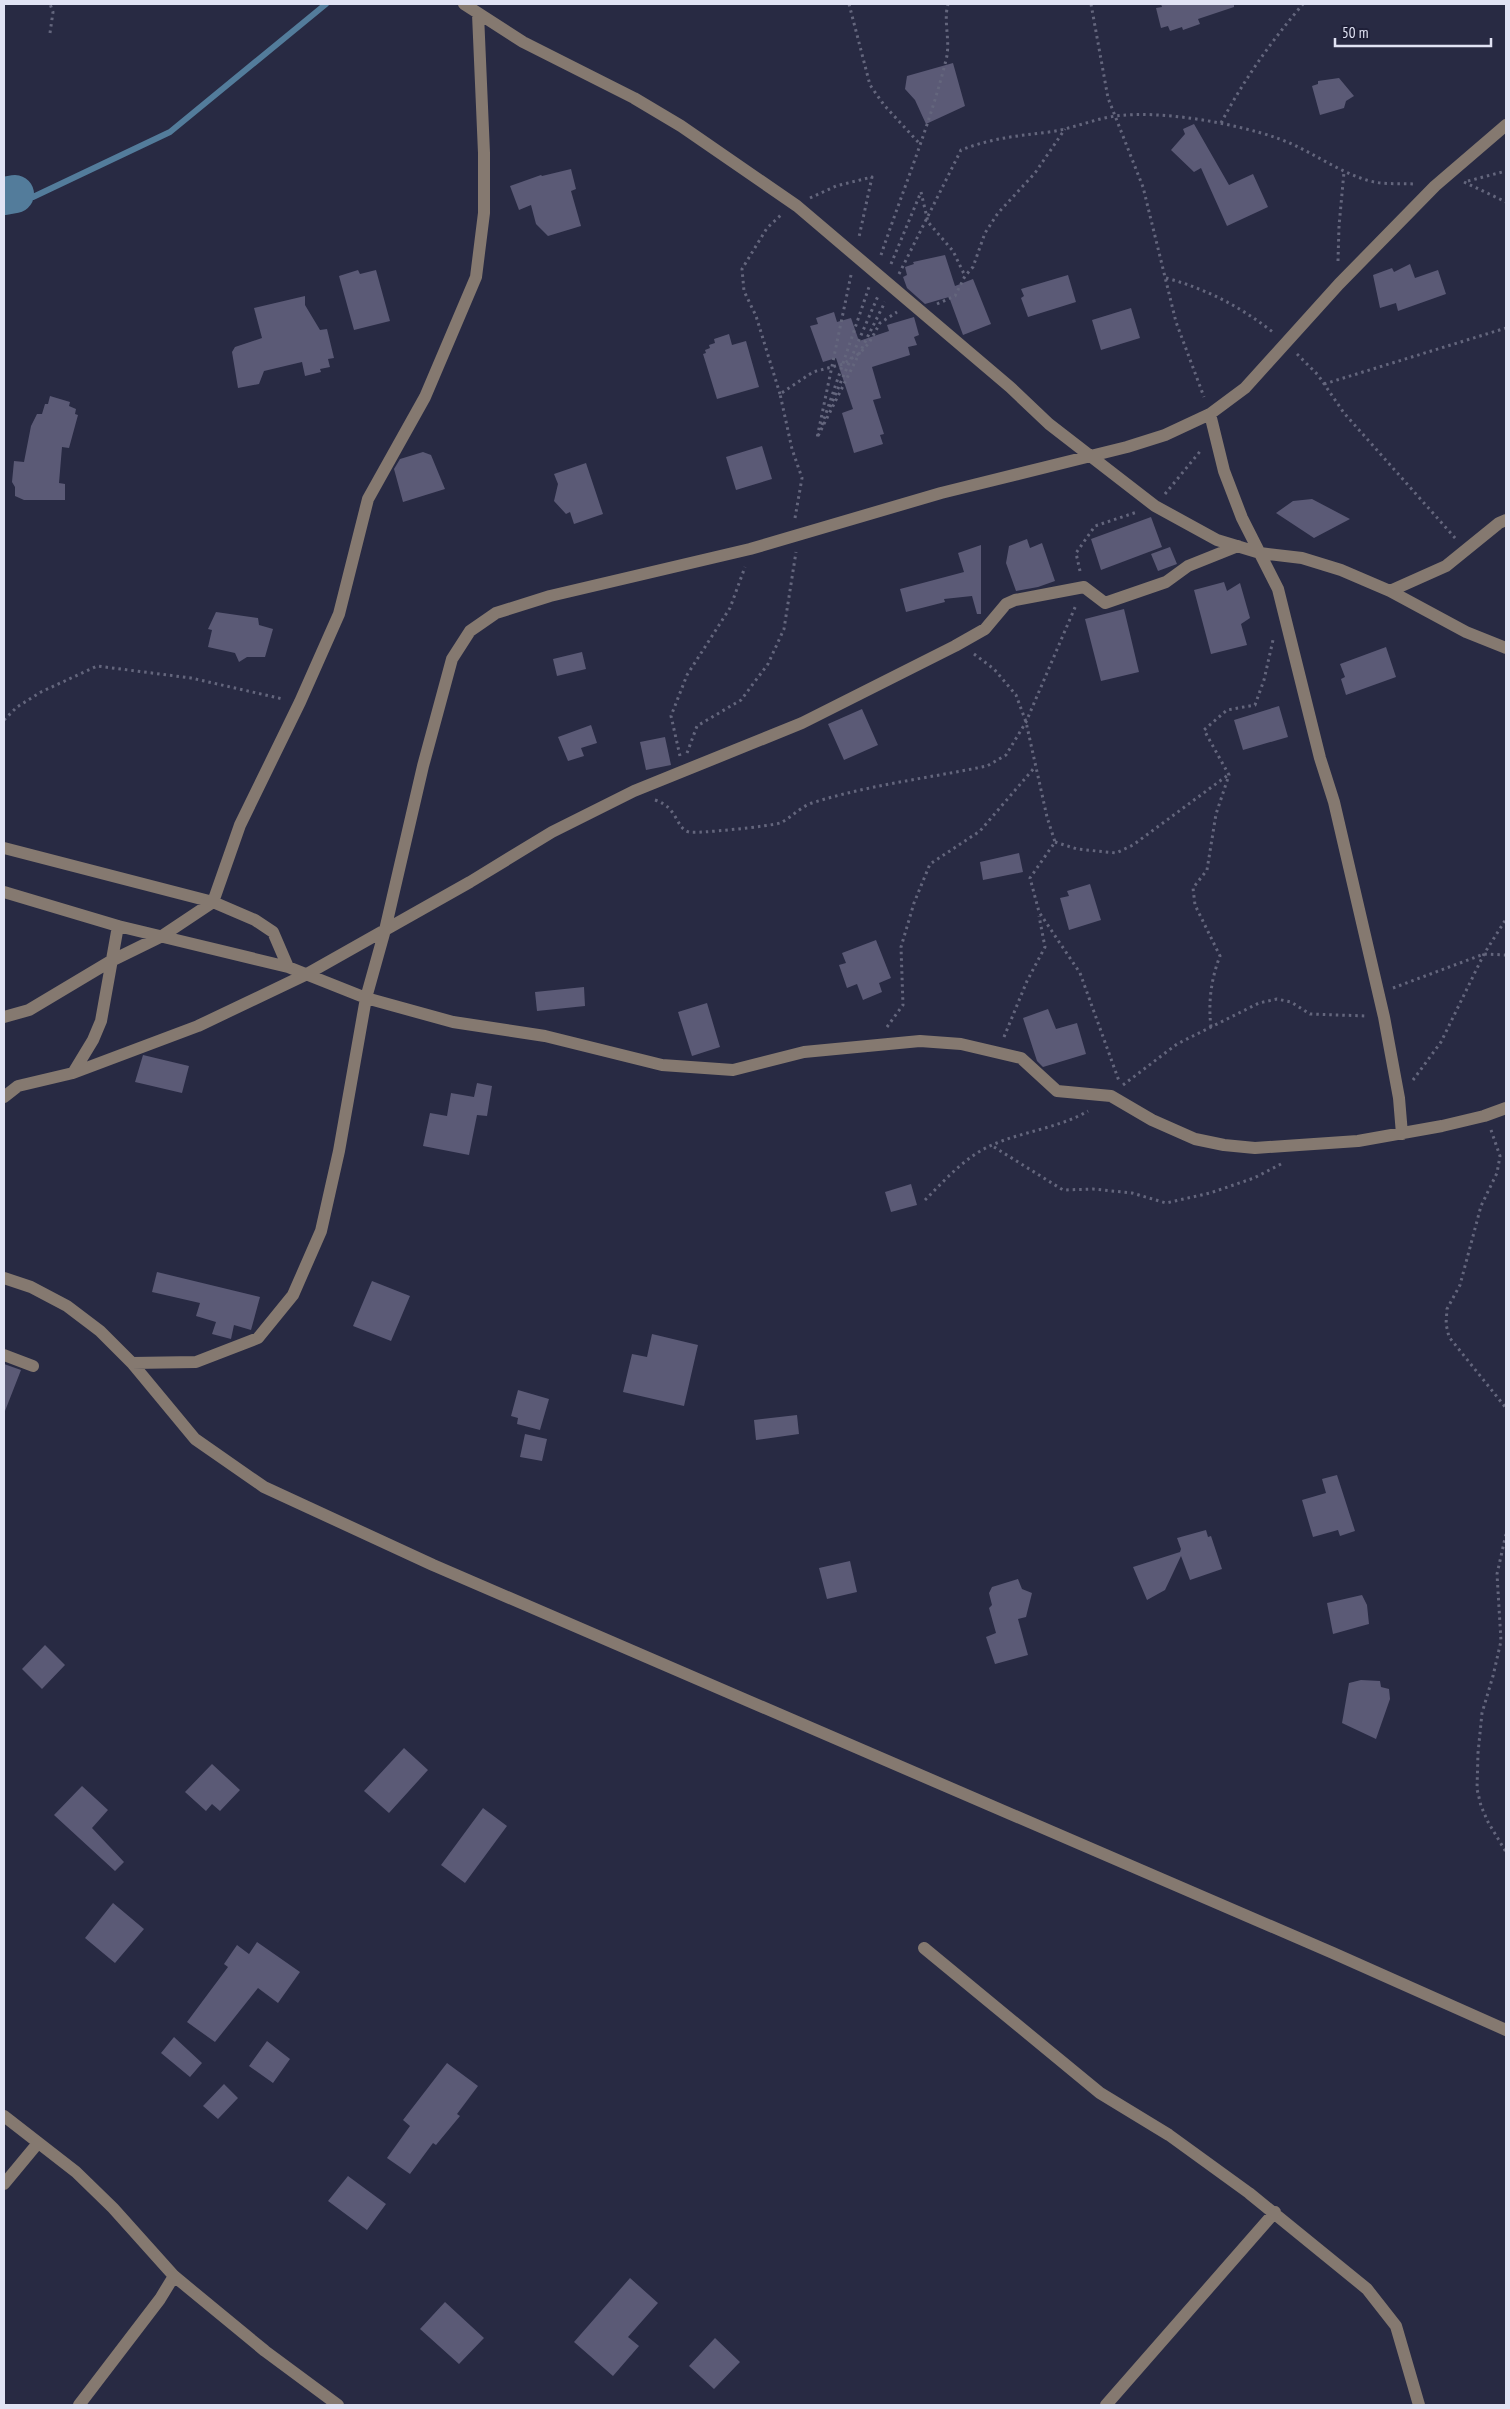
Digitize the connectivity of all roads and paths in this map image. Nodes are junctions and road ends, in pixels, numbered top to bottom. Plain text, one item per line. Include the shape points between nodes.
1 (50, 4) edge
2 (464, 4) edge
3 (849, 4) edge
4 (948, 4) edge
5 (1091, 4) edge
6 (1303, 4) edge
7 (478, 14) junction
8 (50, 33) dead end
9 (1116, 116) junction
10 (1222, 123) junction
11 (1506, 125) edge
12 (1065, 129) junction
13 (919, 143) junction
14 (1344, 172) junction
15 (1464, 182) dead end
16 (1435, 186) junction
17 (1506, 202) edge
18 (797, 206) junction
19 (858, 244) dead end
20 (878, 263) dead end
21 (852, 274) dead end
22 (1166, 278) junction
23 (872, 281) dead end
24 (896, 281) dead end
25 (1339, 284) junction
26 (887, 298) dead end
27 (922, 312) junction
28 (1506, 328) edge
29 (1286, 343) junction
30 (1324, 384) junction
31 (780, 394) junction
32 (1210, 414) junction
33 (1213, 435) junction
34 (817, 438) junction
35 (1088, 456) junction
36 (1155, 506) junction
37 (1506, 520) edge
38 (795, 536) junction
39 (1238, 546) junction
40 (750, 549) junction
41 (1466, 550) junction
42 (1260, 553) junction
43 (1084, 587) junction
44 (1390, 591) junction
45 (1274, 633) dead end
46 (955, 646) junction
47 (1506, 648) edge
48 (300, 702) junction
49 (4, 720) edge
50 (1026, 722) junction
51 (680, 758) dead end
52 (685, 758) dead end
53 (1036, 766) junction
54 (1228, 775) junction
55 (634, 791) junction
56 (1055, 842) junction
57 (4, 848) edge
58 (4, 892) edge
59 (213, 902) junction
60 (1039, 912) junction
61 (1506, 919) edge
62 (118, 926) junction
63 (385, 930) junction
64 (162, 936) junction
65 (1484, 954) junction
66 (1506, 955) edge
67 (111, 961) junction
68 (288, 967) junction
69 (307, 974) junction
70 (1378, 994) junction
71 (366, 998) junction
72 (4, 1017) edge
73 (1384, 1017) junction
74 (1210, 1027) junction
75 (873, 1045) junction
76 (998, 1052) junction
77 (73, 1073) junction
78 (1111, 1096) junction
79 (4, 1097) edge
80 (1399, 1098) junction
81 (1506, 1108) edge
82 (1484, 1116) junction
83 (1402, 1134) junction
84 (993, 1146) junction
85 (1289, 1159) dead end
86 (925, 1200) dead end
87 (4, 1278) edge
88 (4, 1355) edge
89 (132, 1363) junction
90 (34, 1366) dead end
91 (1506, 1408) edge
92 (1506, 1534) edge
93 (1506, 1852) edge
94 (924, 1948) dead end
95 (1506, 2030) edge
96 (4, 2116) edge
97 (38, 2143) junction
98 (4, 2184) edge
99 (1275, 2212) junction
100 (174, 2276) junction
101 (79, 2405) edge
102 (338, 2405) edge
103 (1106, 2405) edge
104 (1419, 2405) edge

1 - 8 path
2 - 7 street
3 - 13 path via 870,85
4 - 13 path via 947,57
5 - 9 path via 1103,83
6 - 10 path via 1274,37
7 - 18 street via 523,42 673,121
7 - 48 street via 484,214 476,278 424,397 368,499 339,614
9 - 10 path via 1161,116
9 - 12 path
9 - 22 path via 1143,187
10 - 14 path via 1278,138
11 - 16 street
12 - 24 path via 1002,137 961,150
12 - 27 path via 1035,173 998,213 985,233 973,267 955,296
13 - 20 path
14 - 16 path via 1380,183
14 - 25 path via 1338,226
15 - 17 path
16 - 25 street
18 - 19 path via 836,186 872,177
18 - 27 street
18 - 31 path via 779,216 767,228 742,268 744,291 756,316
21 - 34 path
22 - 29 path via 1227,300
22 - 32 path via 1176,322
23 - 34 path
25 - 29 street
26 - 34 path
27 - 31 path via 919,316 902,308 880,323 860,353 843,364 813,372
27 - 35 street
28 - 30 path
29 - 30 path
29 - 32 street via 1245,388
30 - 41 path via 1344,413
31 - 38 path via 802,478 795,508
32 - 33 street
32 - 35 street via 1165,436
33 - 36 path
33 - 42 street via 1242,518
35 - 36 street
35 - 38 street via 941,492
36 - 39 street via 1196,530
36 - 43 path via 1095,526 1076,553
37 - 41 street
38 - 40 street
38 - 52 path via 797,559 784,629 768,664 742,700 697,726
39 - 42 street
39 - 43 street via 1188,566 1166,582 1105,603
40 - 51 path via 730,608 687,676 671,716
40 - 63 street via 550,596 496,613 470,631 452,659
41 - 44 street via 1446,566
42 - 44 street via 1302,558
42 - 70 street via 1280,598 1334,802
43 - 46 street via 1024,597 1006,604 984,629
43 - 50 path
44 - 47 street via 1431,615
45 - 54 path via 1255,706 1227,710 1204,730
46 - 50 path via 974,653 994,669 1016,695
46 - 55 street via 802,723
48 - 49 path via 191,678 98,666 41,692 17,707
48 - 59 street via 240,825
50 - 53 path
50 - 55 path via 1006,755 987,766 870,788 811,803 778,824 691,833 681,827 667,804
53 - 56 path
53 - 75 path via 980,831 930,864 901,947 903,1006
54 - 56 path via 1133,845 1116,853 1077,849
54 - 74 path via 1216,814 1207,870 1193,888 1195,905 1220,956 1209,1005
55 - 63 street via 552,832
56 - 60 path via 1030,878
57 - 59 street
58 - 62 street
59 - 64 street
59 - 68 street via 255,920 273,932
60 - 74 path via 1080,973 1121,1087 1177,1044
60 - 76 path via 1045,947 1027,981
61 - 65 path
62 - 64 street
62 - 67 street
63 - 69 street
63 - 71 street
64 - 67 street
64 - 68 street
65 - 66 path
65 - 70 path
65 - 80 path via 1441,1042
67 - 72 street via 28,1010
67 - 77 street via 101,1021
68 - 69 street
69 - 71 street
69 - 77 street via 198,1026
70 - 73 street
71 - 75 street via 453,1022 545,1036 662,1065 733,1070 804,1052
71 - 89 street via 322,1231 293,1295 258,1338 196,1362
73 - 74 path via 1310,1014 1291,1002 1277,1000 1259,1003
73 - 80 street
75 - 76 street via 920,1041 961,1044
76 - 78 street via 1021,1058 1057,1091
77 - 79 street via 18,1086
78 - 83 street via 1160,1124 1195,1139 1224,1145 1255,1148 1316,1145
78 - 84 path via 1073,1120
80 - 83 street
81 - 82 street
82 - 83 street
82 - 91 path via 1500,1156 1497,1173 1481,1206 1460,1285 1447,1309 1446,1324 1449,1337
84 - 85 path via 1063,1190 1132,1193 1166,1203 1254,1178
84 - 86 path via 961,1165
87 - 89 street via 31,1287 67,1306 100,1331
88 - 90 street
89 - 95 street via 195,1439 264,1486 433,1565
92 - 93 path via 1497,1574 1501,1641 1482,1713 1477,1788 1488,1822
94 - 99 street via 1100,2093 1169,2135
96 - 97 street
97 - 98 street
97 - 100 street via 76,2172 113,2208
99 - 103 street
99 - 104 street via 1367,2289 1396,2326
100 - 101 street
100 - 102 street via 265,2351

